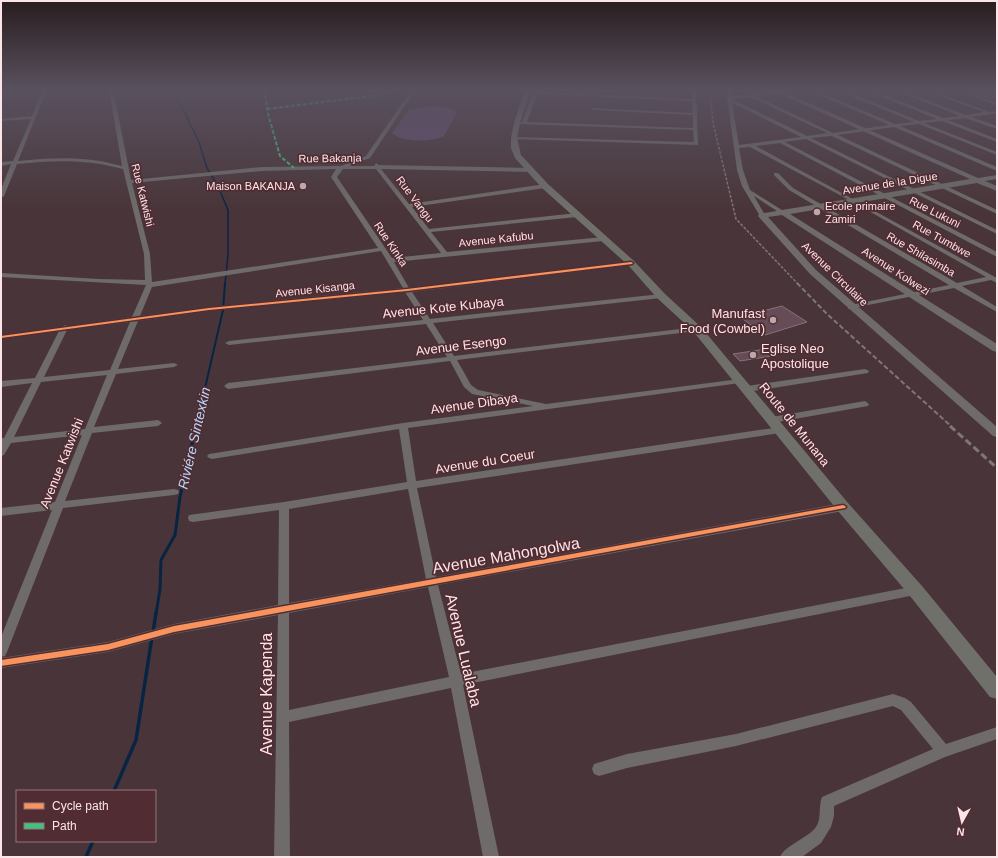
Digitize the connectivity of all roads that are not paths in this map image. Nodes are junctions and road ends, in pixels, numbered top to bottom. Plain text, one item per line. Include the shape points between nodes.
1 (29, 129) edge
2 (118, 129) edge
3 (387, 129) edge
4 (518, 129) edge
5 (670, 129) edge
6 (734, 129) edge
7 (789, 129) edge
8 (823, 129) edge
9 (872, 129) edge
10 (901, 129) edge
11 (935, 129) edge
12 (967, 129) edge
13 (696, 130) joint
14 (865, 130) junction
15 (834, 134) junction
16 (514, 138) junction
17 (807, 138) junction
18 (780, 141) junction
19 (997, 141) edge
20 (751, 145) junction
21 (997, 145) edge
22 (737, 147) junction
23 (981, 147) junction
24 (997, 154) edge
25 (368, 157) junction
26 (15, 162) junction
27 (1, 164) edge
28 (379, 167) junction
29 (125, 168) junction
30 (343, 168) junction
31 (997, 169) edge
32 (532, 170) junction
33 (776, 174) dead end
34 (997, 177) edge
35 (977, 180) junction
36 (129, 182) junction
37 (545, 186) junction
38 (942, 186) junction
39 (997, 189) edge
40 (912, 190) junction
41 (749, 191) junction
42 (882, 195) junction
43 (1, 196) edge
44 (853, 200) junction
45 (819, 205) junction
46 (407, 206) junction
47 (782, 212) junction
48 (997, 212) edge
49 (762, 215) junction
50 (577, 216) junction
51 (427, 231) junction
52 (997, 232) edge
53 (603, 239) junction
54 (382, 249) junction
55 (445, 254) junction
56 (997, 255) edge
57 (390, 260) junction
58 (631, 263) junction
59 (1, 275) edge
60 (995, 279) edge
61 (149, 283) junction
62 (956, 286) junction
63 (407, 290) junction
64 (910, 295) junction
65 (661, 296) junction
66 (851, 307) junction
67 (997, 310) edge
68 (134, 318) junction
69 (426, 321) junction
70 (65, 328) junction
71 (697, 329) junction
72 (1, 337) edge
73 (229, 343) dead end
74 (997, 349) edge
75 (452, 358) junction
76 (174, 365) dead end
77 (865, 371) dead end
78 (112, 372) junction
79 (39, 380) junction
80 (1, 384) edge
81 (743, 385) junction
82 (228, 386) dead end
83 (865, 404) dead end
84 (548, 406) junction
85 (772, 420) junction
86 (158, 423) dead end
87 (402, 426) junction
88 (780, 430) junction
89 (88, 431) junction
90 (997, 433) edge
91 (4, 441) edge
92 (1, 453) edge
93 (212, 456) dead end
94 (412, 485) junction
95 (174, 492) dead end
96 (58, 506) junction
97 (284, 506) junction
98 (843, 508) junction
99 (1, 512) edge
100 (193, 518) dead end
101 (432, 582) junction
102 (916, 591) junction
103 (284, 610) junction
104 (1, 652) edge
105 (1, 663) edge
106 (456, 681) junction
107 (997, 691) edge
108 (284, 717) junction
109 (997, 733) edge
110 (943, 751) junction
111 (599, 769) dead end
112 (282, 857) edge
113 (491, 857) edge
114 (788, 857) edge

1 - 26 street
2 - 29 street, Rue Katwishi
3 - 25 street
4 - 16 main road, Route de Munana
5 - 13 street
6 - 22 street, Avenue Circulaire
7 - 17 street
8 - 15 street
9 - 14 street
10 - 31 street
11 - 23 street
12 - 19 street
13 - 16 street via 696,144
14 - 15 street
14 - 35 street
15 - 17 street
15 - 38 street
16 - 32 main road, Route de Munana via 518,156
17 - 18 street
17 - 40 street
18 - 20 street
18 - 42 street, Rue Lukuni
20 - 22 street
20 - 44 street, Rue Tumbwe
21 - 23 street
22 - 41 street, Avenue Circulaire via 740,170
23 - 24 street
25 - 28 street, Rue Vangu
25 - 30 street
26 - 27 street
26 - 29 street via 60,159 110,163
26 - 43 street
28 - 30 street, Rue Bakanja
28 - 32 street, Rue Bakanja
28 - 46 street, Rue Vangu
29 - 36 street, Rue Katwishi
30 - 36 street, Rue Bakanja via 262,169
30 - 54 street, Rue Kinka via 334,176
32 - 37 main road, Route de Munana
33 - 45 street, Rue Shilasimba via 787,186
34 - 35 street, Avenue de la Digue
35 - 38 street, Avenue de la Digue
35 - 39 street
36 - 61 street, Rue Katwishi via 147,254
37 - 46 street
37 - 50 main road, Route de Munana
38 - 40 street, Avenue de la Digue
38 - 48 street
40 - 42 street, Avenue de la Digue
40 - 52 street
41 - 47 street
41 - 49 street, Avenue Circulaire
42 - 44 street, Avenue de la Digue
42 - 56 street, Rue Lukuni
44 - 45 street, Avenue de la Digue
44 - 60 street, Rue Tumbwe
45 - 47 street, Avenue de la Digue
45 - 62 street, Rue Shilasimba
46 - 51 street, Rue Vangu
47 - 49 street, Avenue de la Digue
47 - 64 street, Avenue Kolwezi
49 - 66 street, Avenue Circulaire via 813,272
50 - 51 street
50 - 53 main road, Route de Munana
51 - 55 street, Rue Vangu
53 - 55 street, Avenue Kafubu
53 - 58 main road, Route de Munana
54 - 57 street, Rue Kinka
54 - 61 street
55 - 57 street, Avenue Kafubu
57 - 63 street, Rue Kinka
58 - 63 street, Avenue Kisanga
58 - 65 main road, Route de Munana
59 - 61 street
60 - 62 street
61 - 68 street, Avenue Katwishi
62 - 64 street
62 - 67 street, Rue Shilasimba
63 - 68 street, Avenue Kisanga
63 - 69 street, Rue Kinka
64 - 66 street
64 - 74 street, Avenue Kolwezi
65 - 69 street, Avenue Kote Kubaya
65 - 71 main road, Route de Munana
66 - 90 street, Avenue Circulaire
68 - 70 street, Avenue Kisanga
68 - 78 street, Avenue Katwishi
69 - 73 street, Avenue Kote Kubaya
69 - 75 street, Rue Kinka
70 - 72 street, Avenue Kisanga
70 - 79 street
71 - 75 street, Avenue Esengo
71 - 81 main road, Route de Munana
75 - 82 street, Avenue Esengo
75 - 84 street, Rue Kinka via 468,387 475,392
76 - 78 street
77 - 81 street, Avenue Dibaya
78 - 79 street
78 - 89 street, Avenue Katwishi
79 - 80 street
79 - 91 street
81 - 84 street, Avenue Dibaya
81 - 85 main road, Route de Munana
83 - 85 street
84 - 87 street, Avenue Dibaya
85 - 88 main road, Route de Munana
86 - 89 street
87 - 93 street, Avenue Dibaya
87 - 94 street, Avenue Lualaba
88 - 94 street, Avenue du Coeur
88 - 98 main road, Route de Munana
89 - 91 street
89 - 96 street, Avenue Katwishi
91 - 92 street
94 - 97 street, Avenue du Coeur
94 - 101 street, Avenue Lualaba
95 - 96 street
96 - 99 street
96 - 104 street, Avenue Katwishi
97 - 100 street, Avenue du Coeur
97 - 103 street, Avenue Kapenda
98 - 101 street, Avenue Mahongolwa
98 - 102 main road, Route de Munana
101 - 103 street, Avenue Mahongolwa
101 - 106 street, Avenue Lualaba
102 - 106 street
102 - 107 main road, Route de Munana
103 - 105 street, Avenue Mahongolwa via 174,629 108,647
103 - 108 street, Avenue Kapenda
106 - 108 street
106 - 113 street, Avenue Lualaba
108 - 112 street, Avenue Kapenda
109 - 110 street
110 - 111 street via 906,706 893,700 736,740 627,761
110 - 114 street via 827,802 827,821 824,830

